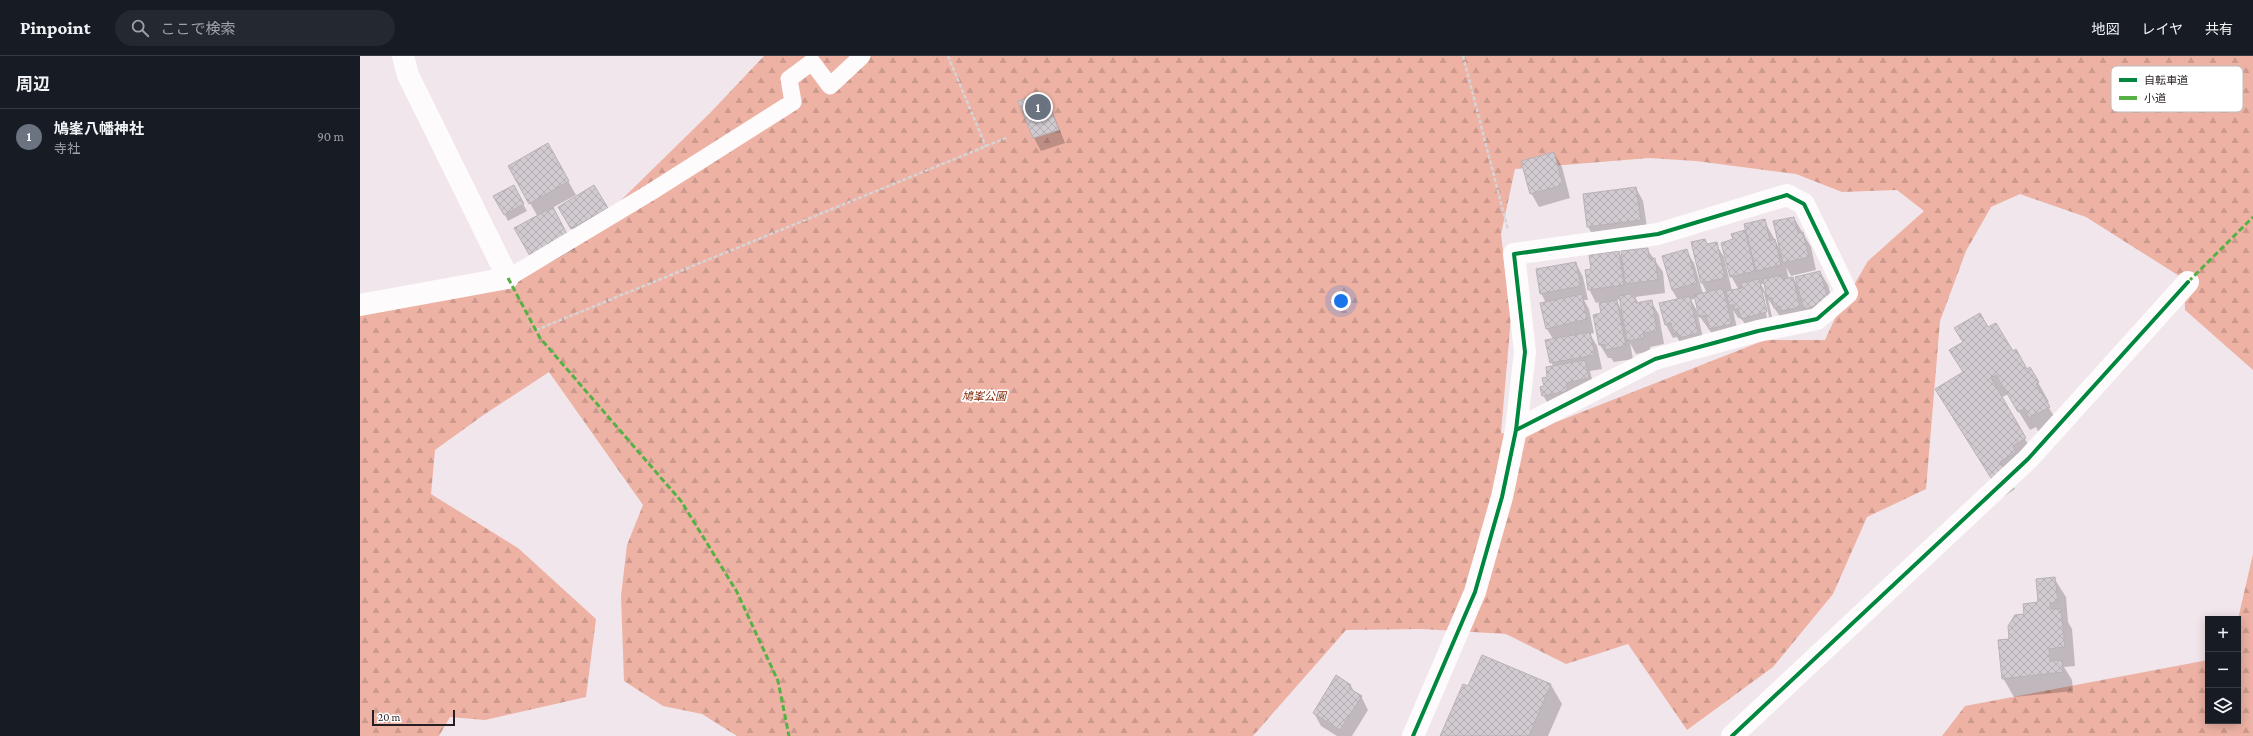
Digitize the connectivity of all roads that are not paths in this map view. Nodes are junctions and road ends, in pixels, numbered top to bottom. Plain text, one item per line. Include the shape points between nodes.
1 (403, 56) edge
2 (862, 56) edge
3 (508, 278) junction
4 (2188, 282) dead end
5 (360, 305) edge
6 (1516, 430) junction
7 (1413, 736) edge
8 (1732, 736) edge

1 - 3 street via 408,75
2 - 3 lane via 830,86 812,62 789,79 793,102
3 - 5 street
4 - 8 street via 2028,459
6 - 6 street via 1655,359 1758,330 1817,319 1847,293 1804,204 1787,195 1658,234 1514,254 1525,352
6 - 7 street via 1502,497 1475,592

